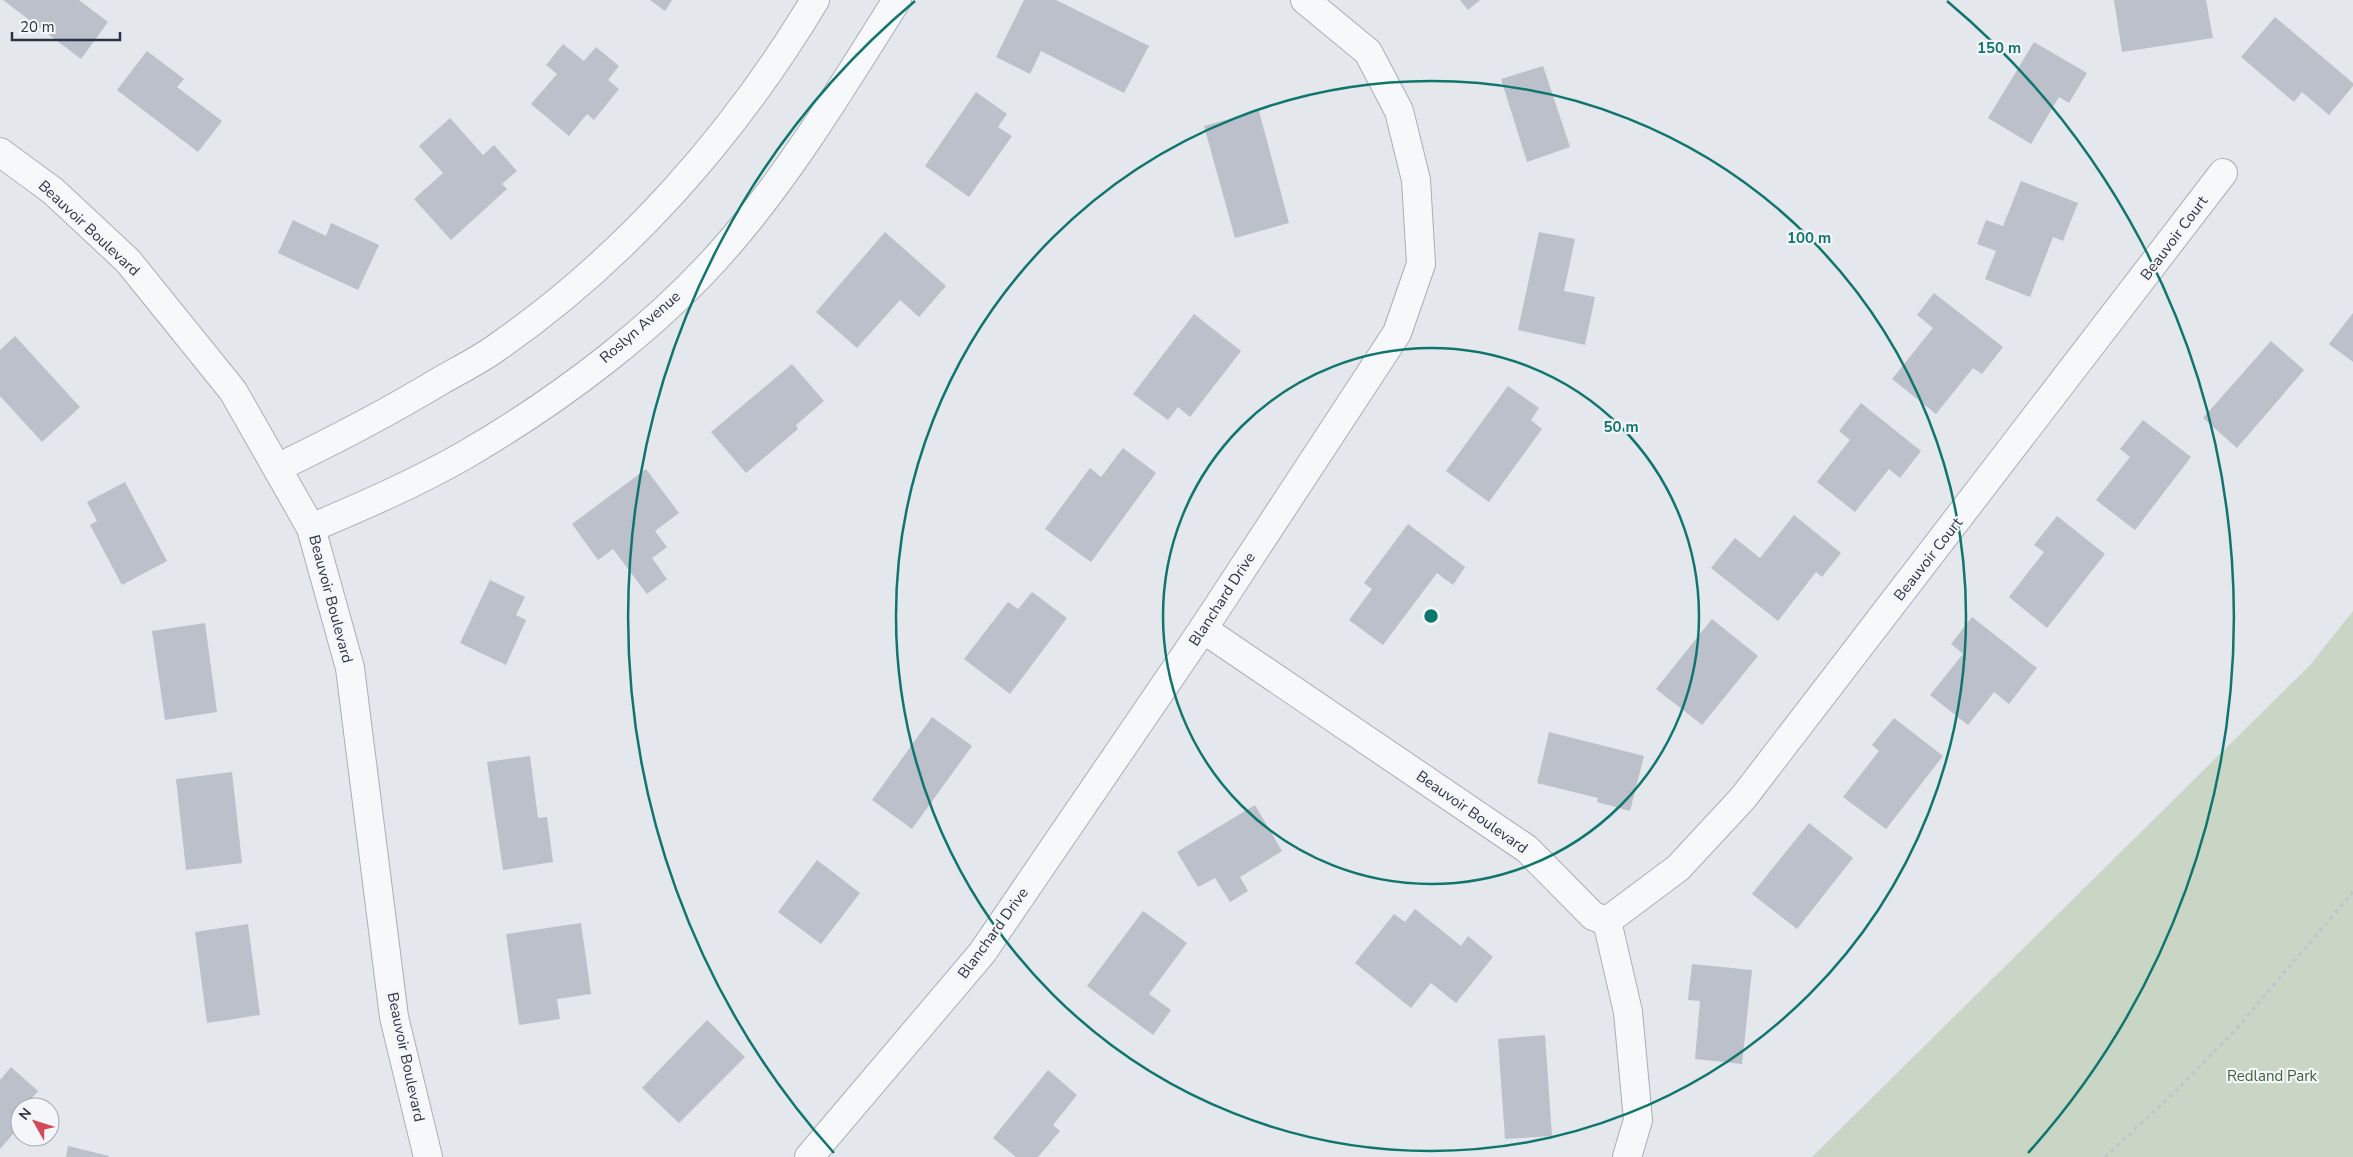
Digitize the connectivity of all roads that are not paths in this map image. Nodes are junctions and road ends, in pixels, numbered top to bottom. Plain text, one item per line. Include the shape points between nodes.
1 (816, 0) edge
2 (897, 0) edge
3 (1305, 0) edge
4 (0, 152) edge
5 (2223, 173) dead end
6 (277, 468) junction
7 (311, 528) junction
8 (1203, 630) junction
9 (1607, 921) junction
10 (428, 1157) edge
11 (809, 1157) edge
12 (1627, 1157) edge

1 - 6 street via 787,48 699,164 603,264 496,349 372,422
2 - 7 street, Roslyn Avenue via 805,146 731,241 659,314 567,389 464,456
3 - 8 street, Blanchard Drive via 1368,52 1399,111 1416,180 1421,264 1398,333
4 - 6 street, Beauvoir Boulevard via 53,191 128,261 233,391
5 - 9 street, Beauvoir Court via 1743,798 1678,868
6 - 7 street, Beauvoir Boulevard
7 - 10 street, Beauvoir Boulevard via 350,668 394,1017
8 - 9 street, Beauvoir Boulevard via 1527,849 1593,916
8 - 11 street, Blanchard Drive via 982,953
9 - 12 street via 1628,1012 1638,1120

